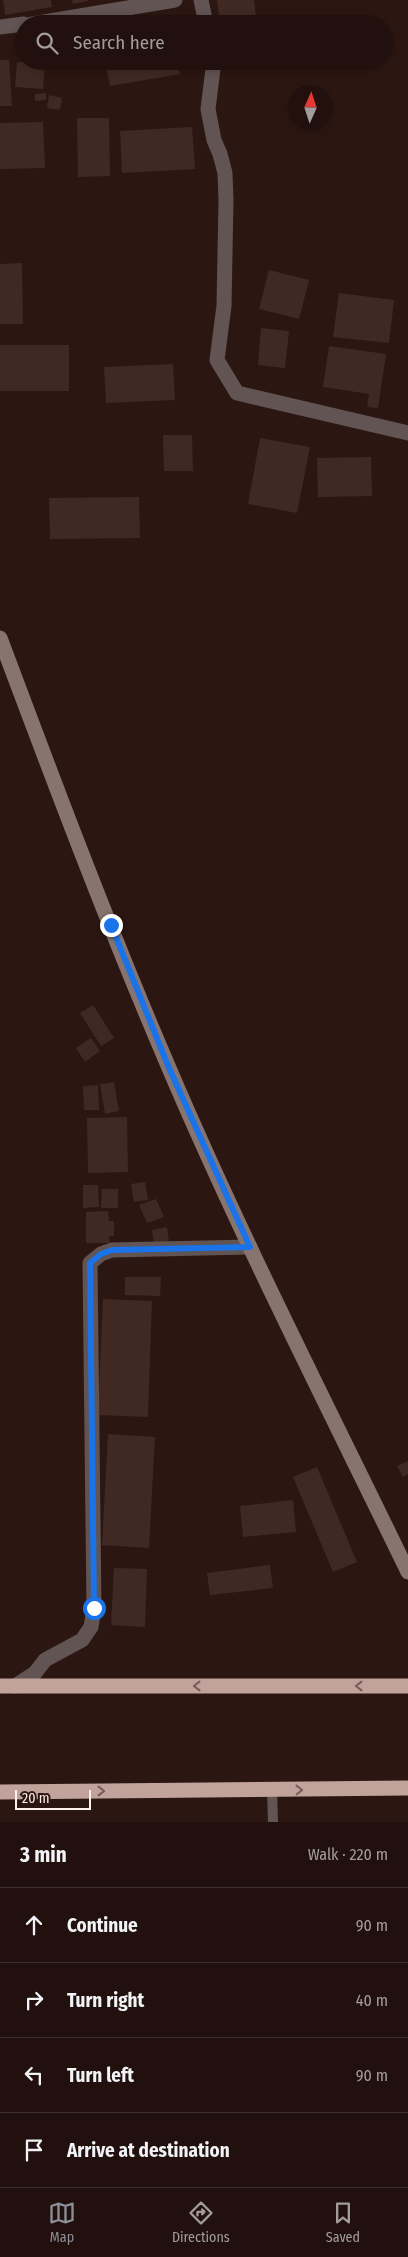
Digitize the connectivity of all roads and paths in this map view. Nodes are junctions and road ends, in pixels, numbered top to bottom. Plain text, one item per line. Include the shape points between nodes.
1 (175, 0) edge
2 (201, 0) edge
3 (86, 15) edge
4 (204, 15) edge
5 (15, 25) edge
6 (0, 26) edge
7 (213, 70) edge
8 (408, 433) edge
9 (0, 638) edge
10 (250, 1247) junction
11 (408, 1572) edge
12 (7, 1686) edge
13 (408, 1686) edge
14 (408, 1788) edge
15 (272, 1790) junction
16 (0, 1792) edge
17 (272, 1822) edge

1 - 3 street
2 - 4 street
5 - 6 street
7 - 8 street via 208,109 224,173 226,200 224,306 217,360 236,394
9 - 10 street via 169,1068
10 - 11 street
10 - 12 street via 112,1250 90,1263 94,1608 91,1627 82,1640 45,1660 35,1672
13 -> 12 highway
15 -> 14 highway
16 -> 15 highway
15 - 17 lane

